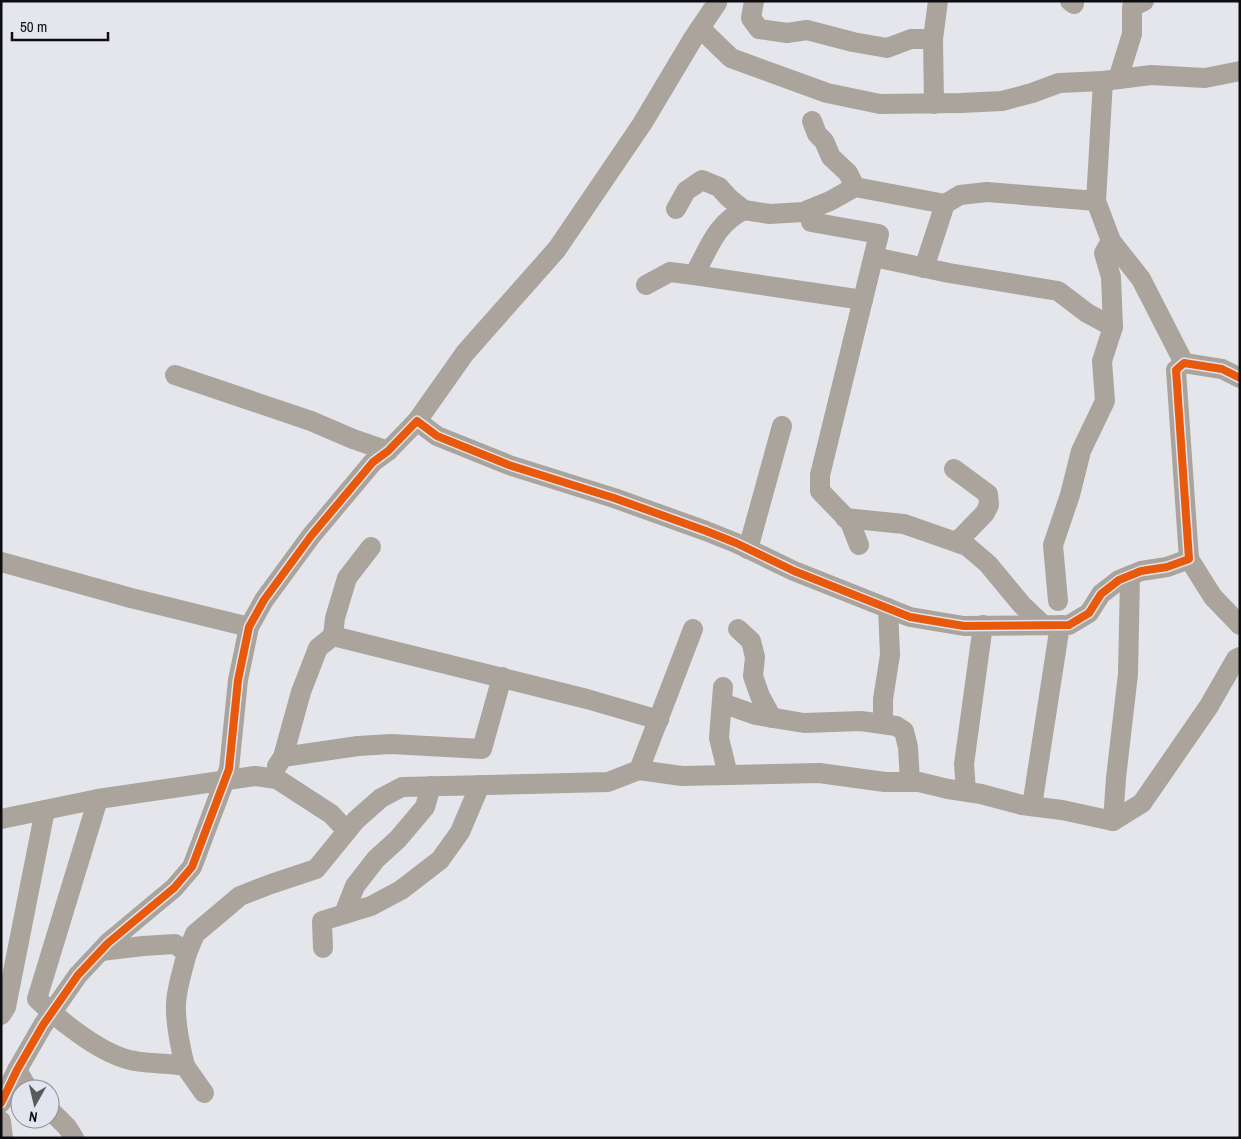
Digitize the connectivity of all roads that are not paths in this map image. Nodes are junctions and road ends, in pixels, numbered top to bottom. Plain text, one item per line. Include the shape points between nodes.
1 (754, 1) edge
2 (938, 1) edge
3 (1144, 1) edge
4 (719, 2) edge
5 (700, 28) junction
6 (933, 39) junction
7 (1240, 71) edge
8 (1110, 80) junction
9 (934, 104) junction
10 (812, 121) dead end
11 (855, 187) junction
12 (1096, 201) junction
13 (945, 204) junction
14 (676, 210) dead end
15 (744, 210) junction
16 (810, 210) junction
17 (1111, 241) junction
18 (874, 257) junction
19 (924, 268) junction
20 (694, 275) junction
21 (646, 285) dead end
22 (863, 300) junction
23 (1113, 326) junction
24 (1184, 362) junction
25 (175, 375) dead end
26 (1240, 378) edge
27 (417, 421) junction
28 (782, 426) dead end
29 (388, 451) junction
30 (954, 469) dead end
31 (845, 518) junction
32 (957, 542) junction
33 (858, 545) dead end
34 (371, 547) dead end
35 (748, 549) junction
36 (1189, 559) junction
37 (1, 562) edge
38 (1130, 576) junction
39 (1058, 601) dead end
40 (888, 608) junction
41 (982, 625) junction
42 (1051, 625) junction
43 (1240, 625) edge
44 (249, 627) junction
45 (693, 629) dead end
46 (738, 630) dead end
47 (333, 636) junction
48 (1240, 657) edge
49 (502, 677) junction
50 (772, 718) junction
51 (659, 720) junction
52 (883, 724) junction
53 (283, 756) junction
54 (639, 770) junction
55 (728, 775) junction
56 (270, 778) junction
57 (225, 781) junction
58 (910, 782) junction
59 (480, 785) junction
60 (431, 786) junction
61 (966, 792) junction
62 (98, 799) junction
63 (1032, 806) junction
64 (45, 810) junction
65 (1, 819) edge
66 (1113, 821) junction
67 (347, 832) junction
68 (344, 914) junction
69 (323, 948) dead end
70 (101, 951) junction
71 (187, 953) junction
72 (52, 1013) junction
73 (1, 1015) edge
74 (185, 1066) junction
75 (17, 1070) junction
76 (22, 1079) edge
77 (204, 1092) dead end
78 (1, 1103) edge
79 (60, 1119) edge
80 (1, 1121) edge
81 (3, 1138) edge
82 (74, 1138) edge

1 - 6 street via 751,18 759,29 787,33 808,30 888,48 911,39
2 - 6 street
3 - 8 street via 1132,7 1132,34 1126,58
4 - 5 street
5 - 9 street via 732,58 827,93 880,104
5 - 27 street via 642,124 557,249 465,353
6 - 9 street
7 - 8 street via 1205,78 1151,75
8 - 9 street via 1059,83 1002,101
8 - 12 street
10 - 11 street via 831,157 848,173
11 - 13 street
11 - 16 street
12 - 13 street via 987,192 960,195
12 - 17 street
13 - 19 street
14 - 15 street via 686,191 702,180 719,187
15 - 16 street via 770,214
15 - 20 street via 716,231
16 - 18 street via 811,222 879,234
17 - 23 street via 1104,253 1111,277
17 - 24 street via 1141,279
18 - 19 street
18 - 22 street
19 - 23 street via 1058,291 1087,313
20 - 21 street via 670,272
20 - 22 street
22 - 31 street via 820,475 820,491
23 - 39 street via 1102,360 1105,400 1081,450 1053,545
24 - 26 street via 1222,369
24 - 36 street via 1176,370
25 - 29 street
27 - 29 street
27 - 35 street via 437,436 509,465 614,498
28 - 35 street
29 - 44 street via 373,462 311,536 264,600
30 - 32 street via 988,494 989,505
31 - 32 street via 904,524
31 - 33 street via 850,522
32 - 42 street via 968,546 988,564 1022,605
34 - 47 street via 346,578
35 - 40 street
36 - 38 street
36 - 43 street via 1213,597
37 - 44 street
38 - 42 street via 1101,594 1090,613 1069,625
38 - 66 street via 1128,674
40 - 41 street via 910,617 964,626
40 - 52 street via 890,655 883,699
41 - 42 street
41 - 61 street via 964,764
42 - 63 street
44 - 57 street via 238,680 229,770
45 - 51 street
46 - 50 street via 751,641 755,657 753,676
47 - 49 street
47 - 53 street via 318,648 301,692
48 - 66 street via 1142,803
49 - 51 street
49 - 53 street via 482,749 391,744
50 - 52 street via 804,723 861,721
50 - 55 street via 756,715 722,695 719,738
51 - 54 street
52 - 58 street via 904,731
53 - 56 street
54 - 55 street via 682,776
54 - 59 street via 608,782
55 - 58 street via 819,773
56 - 57 street via 255,776
56 - 67 street via 277,779 323,808
57 - 62 street
57 - 70 street via 192,867 174,888
58 - 61 street
59 - 60 street
59 - 68 street via 460,832 440,860 401,890 371,906
60 - 67 street via 402,787 381,798
60 - 68 street via 425,807 355,886
61 - 63 street
62 - 64 street
62 - 72 street via 37,999
63 - 66 street
64 - 65 street
64 - 73 street via 6,1007
67 - 71 street via 316,869 240,896 195,934
68 - 69 street via 322,920
70 - 71 street via 175,944
70 - 72 street via 78,975
71 - 74 street via 176,1004 178,1038
72 - 74 street via 110,1054 134,1061
72 - 75 street
74 - 77 street
75 - 76 street
75 - 78 street
79 - 82 street
80 - 81 street

